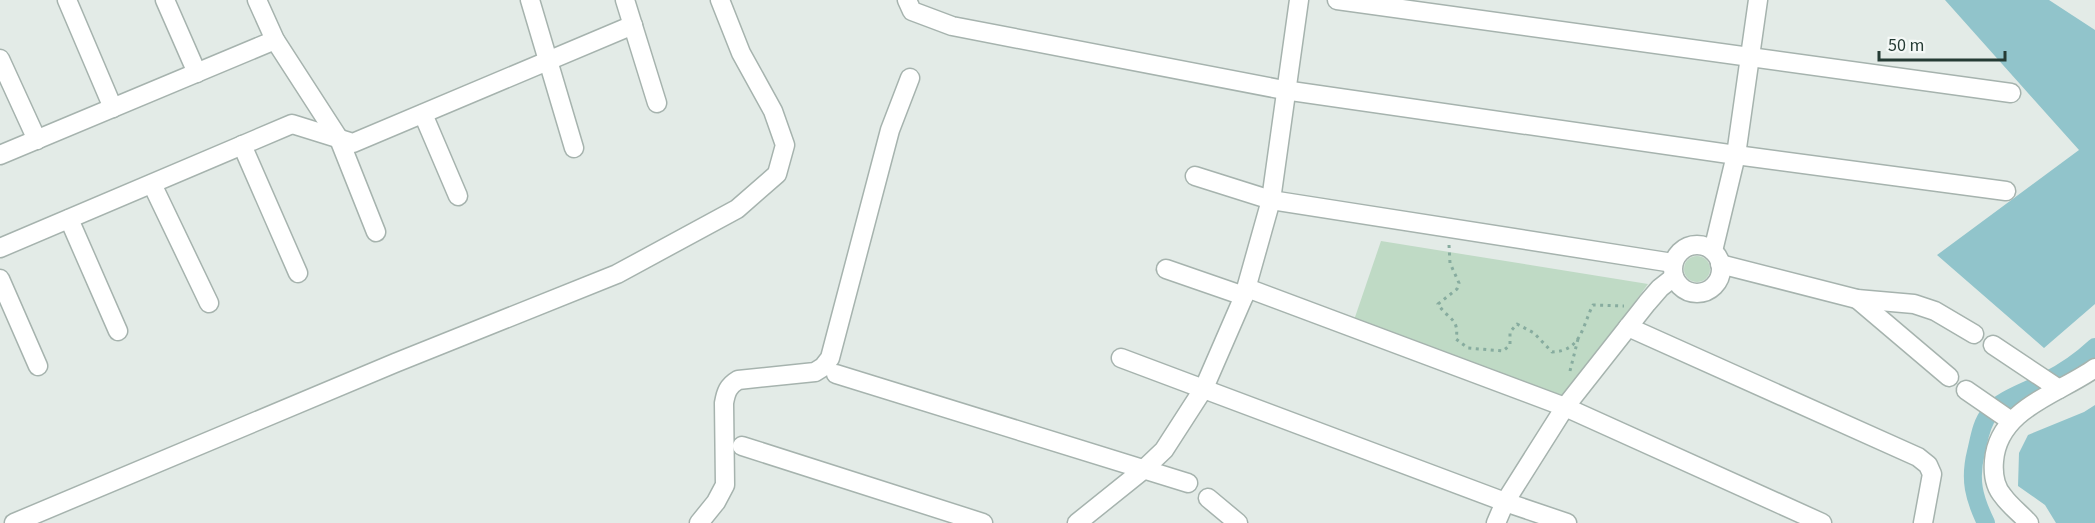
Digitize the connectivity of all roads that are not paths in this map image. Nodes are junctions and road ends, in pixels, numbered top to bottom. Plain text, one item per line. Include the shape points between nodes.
1 (67, 0) edge
2 (165, 0) edge
3 (257, 0) edge
4 (530, 0) edge
5 (625, 0) edge
6 (720, 0) edge
7 (907, 0) edge
8 (1299, 0) edge
9 (1337, 0) edge
10 (1758, 0) edge
11 (633, 25) junction
12 (275, 40) junction
13 (1751, 56) junction
14 (0, 59) edge
15 (548, 61) junction
16 (197, 73) junction
17 (910, 78) dead end
18 (1284, 90) junction
19 (2011, 93) dead end
20 (657, 103) dead end
21 (113, 108) junction
22 (423, 114) junction
23 (339, 139) junction
24 (37, 140) junction
25 (242, 145) junction
26 (574, 148) dead end
27 (0, 155) edge
28 (1736, 155) junction
29 (1195, 176) dead end
30 (152, 184) junction
31 (2006, 191) dead end
32 (458, 196) dead end
33 (1270, 200) junction
34 (69, 219) junction
35 (376, 232) dead end
36 (0, 248) edge
37 (1717, 258) junction
38 (1166, 269) dead end
39 (1674, 270) junction
40 (298, 273) dead end
41 (0, 279) edge
42 (1245, 292) junction
43 (1857, 299) junction
44 (209, 303) dead end
45 (1628, 327) junction
46 (118, 331) dead end
47 (1974, 334) dead end
48 (1993, 345) dead end
49 (1121, 358) dead end
50 (38, 366) dead end
51 (2095, 368) edge
52 (836, 374) dead end
53 (1949, 377) dead end
54 (2055, 386) junction
55 (1204, 388) junction
56 (1970, 392) dead end
57 (1565, 407) junction
58 (2007, 418) junction
59 (742, 446) dead end
60 (1143, 470) junction
61 (1188, 483) dead end
62 (1208, 498) dead end
63 (1505, 502) junction
64 (941, 517) edge
65 (1926, 522) edge
66 (14, 523) edge
67 (699, 523) edge
68 (983, 523) edge
69 (1077, 523) edge
70 (1239, 523) edge
71 (1496, 523) edge
72 (1567, 523) edge
73 (1822, 523) edge
74 (2029, 523) edge

1 - 21 street
2 - 16 street
3 - 12 street
4 - 15 street
5 - 11 street
6 - 66 street via 785,145 777,174 737,209 617,274
7 - 18 street via 912,11 952,26
8 - 18 street
9 - 13 street
10 - 13 street
11 - 15 street
11 - 20 street
12 - 16 street
12 - 23 street
13 - 19 street
13 - 28 street
14 - 24 street
15 - 22 street
15 - 26 street
16 - 21 street
17 - 67 street via 890,130 830,358 815,372 731,384 724,403 725,485
18 - 28 street
18 - 33 street
21 - 24 street
22 - 23 street via 353,143
22 - 32 street
23 - 25 street via 292,124
23 - 35 street
24 - 27 street
25 - 30 street
25 - 40 street
28 - 31 street
28 - 37 street
29 - 33 street
30 - 34 street
30 - 44 street
33 - 39 street
33 - 42 street
34 - 36 street
34 - 46 street
37 - 39 street via 1700,245 1686,248 1680,252
37 - 39 street via 1717,282 1703,292 1695,293 1679,285
37 - 43 street
38 - 42 street
39 - 45 street
41 - 50 street
42 - 55 street
42 - 57 street
43 - 47 street via 1914,304 1935,311
43 - 53 street
45 - 57 street
45 - 65 street via 1918,457 1932,474
48 - 54 street
49 - 55 street
51 - 54 street
52 - 60 street
54 - 58 street
55 - 60 street via 1164,450
55 - 63 street
56 - 58 street
57 - 63 street
57 - 73 street
58 - 74 street via 1994,457 1993,474 2002,495
59 - 64 street
60 - 61 street
60 - 69 street
62 - 70 street
63 - 71 street
63 - 72 street
64 - 68 street

